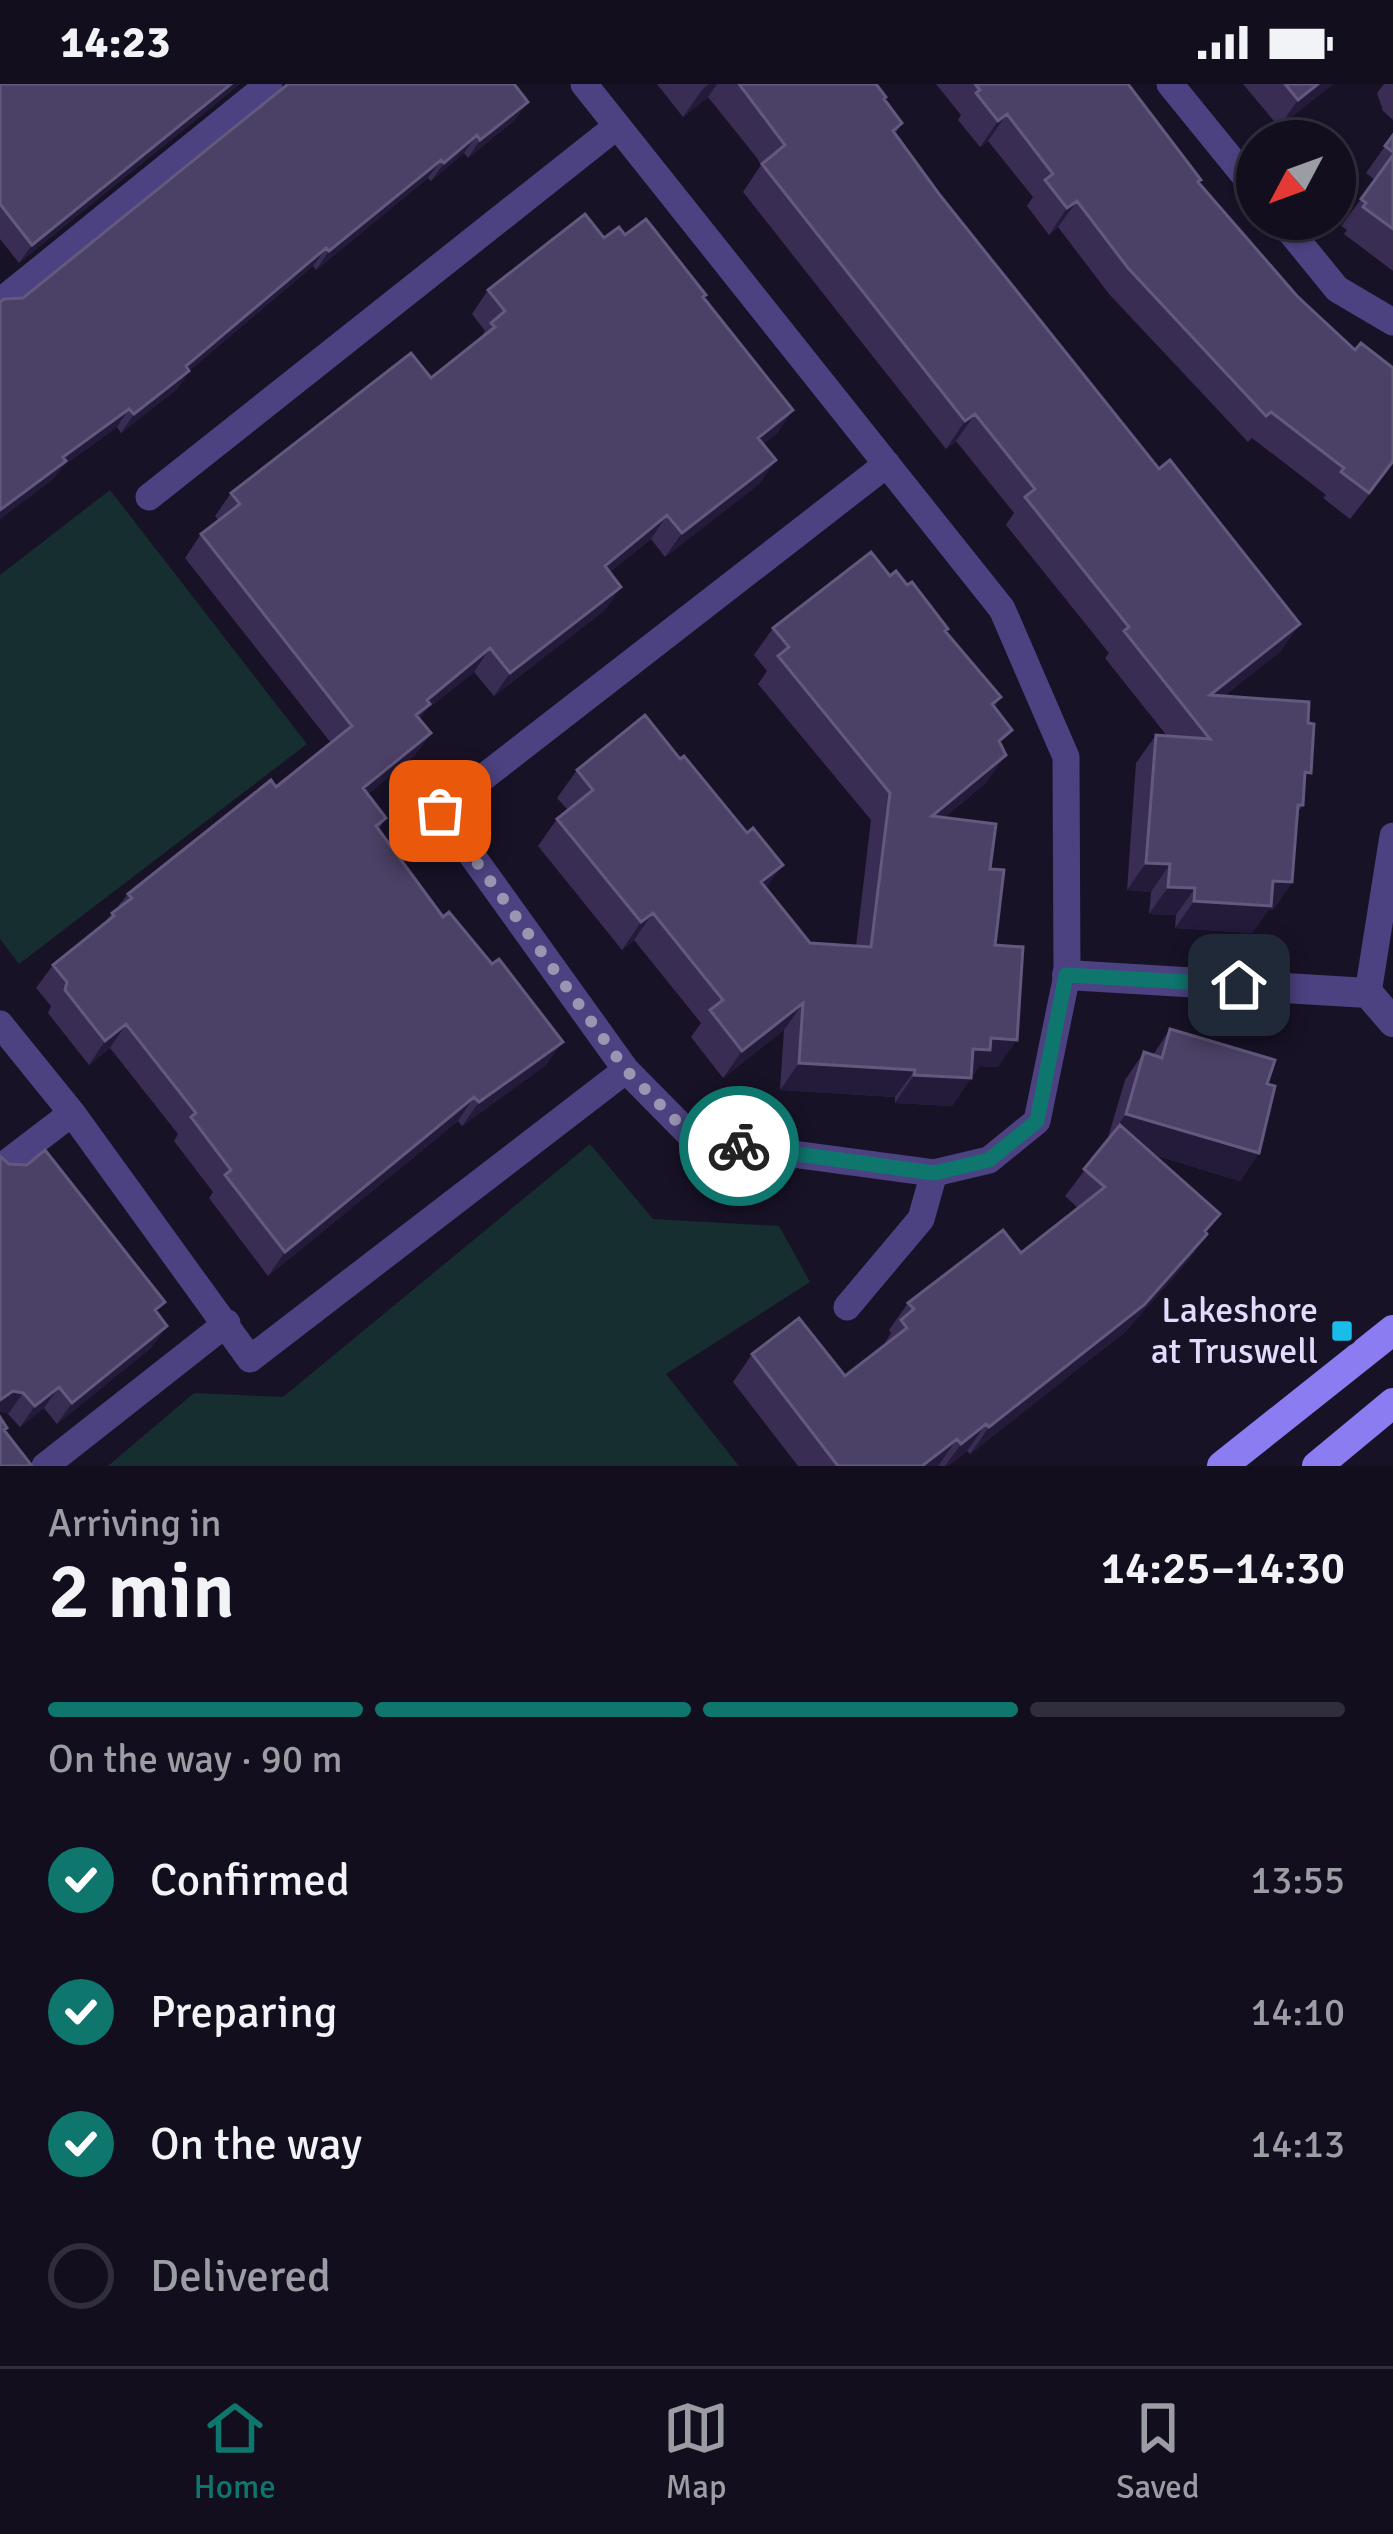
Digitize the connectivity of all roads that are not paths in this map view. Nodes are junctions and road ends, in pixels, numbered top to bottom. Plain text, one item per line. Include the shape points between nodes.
1 (269, 84) edge
2 (584, 84) edge
3 (1170, 84) edge
4 (617, 126) junction
5 (1236, 165) edge
6 (1297, 240) edge
7 (0, 302) edge
8 (1393, 322) edge
9 (887, 464) junction
10 (149, 497) dead end
11 (1393, 836) edge
12 (1066, 975) junction
13 (1368, 993) junction
14 (1393, 1022) edge
15 (0, 1024) edge
16 (626, 1070) junction
17 (73, 1113) junction
18 (0, 1168) edge
19 (934, 1173) junction
20 (847, 1307) dead end
21 (227, 1323) junction
22 (1393, 1330) edge
23 (1393, 1403) edge
24 (45, 1466) edge
25 (1222, 1466) edge
26 (1317, 1466) edge

1 - 7 lane
2 - 4 lane
3 - 5 lane
4 - 9 lane
4 - 10 lane
6 - 8 lane via 1337,289
9 - 12 lane via 1002,609 1066,757
9 - 16 lane via 440,811
11 - 13 lane
12 - 13 street
12 - 19 lane via 1037,1121 989,1160
13 - 14 street
15 - 17 lane
16 - 19 lane via 696,1141
16 - 21 lane via 250,1359
17 - 18 lane
17 - 21 lane
19 - 20 lane via 921,1219
21 - 24 lane
22 - 25 main road
23 - 26 main road

